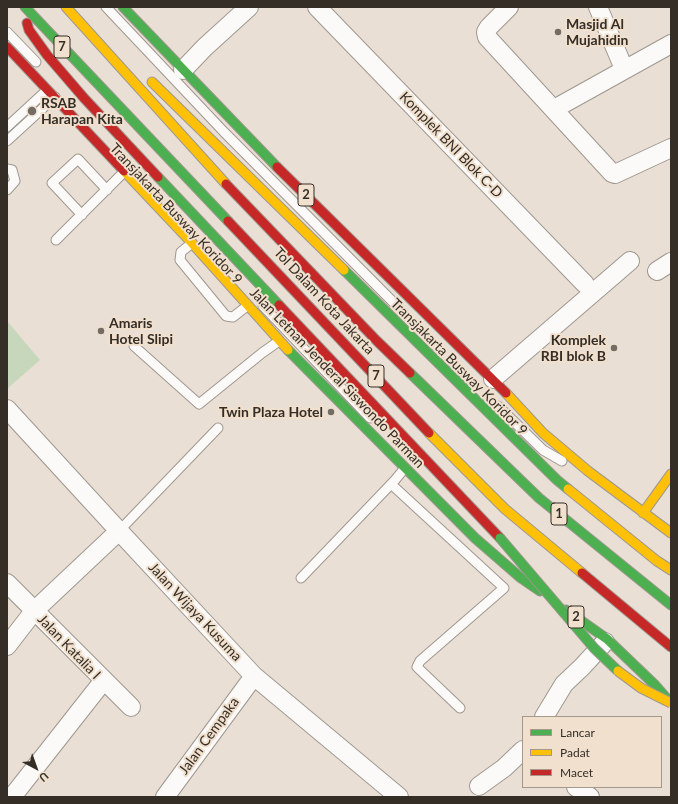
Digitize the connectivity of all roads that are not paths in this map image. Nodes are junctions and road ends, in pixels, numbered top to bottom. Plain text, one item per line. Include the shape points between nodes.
1 (21, 7) edge
2 (25, 7) edge
3 (66, 7) edge
4 (70, 7) edge
5 (106, 7) edge
6 (123, 7) edge
7 (249, 7) edge
8 (317, 7) edge
9 (509, 7) edge
10 (598, 7) edge
11 (7, 32) edge
12 (105, 36) dead end
13 (671, 44) edge
14 (7, 47) edge
15 (42, 68) dead end
16 (624, 69) junction
17 (183, 70) junction
18 (146, 76) dead end
19 (48, 89) junction
20 (55, 97) junction
21 (554, 109) junction
22 (89, 120) dead end
23 (7, 126) edge
24 (7, 141) edge
25 (671, 148) edge
26 (7, 169) edge
27 (125, 171) junction
28 (7, 190) edge
29 (107, 190) junction
30 (82, 214) junction
31 (56, 240) dead end
32 (192, 243) junction
33 (630, 261) dead end
34 (238, 281) dead end
35 (585, 284) dead end
36 (254, 298) dead end
37 (247, 306) junction
38 (403, 313) dead end
39 (279, 341) junction
40 (134, 346) dead end
41 (493, 379) junction
42 (492, 400) dead end
43 (7, 409) edge
44 (454, 416) joint
45 (375, 423) dead end
46 (218, 428) dead end
47 (414, 464) dead end
48 (404, 468) junction
49 (588, 471) junction
50 (671, 474) edge
51 (391, 484) junction
52 (643, 513) junction
53 (119, 531) junction
54 (671, 533) edge
55 (475, 538) junction
56 (671, 570) edge
57 (301, 578) dead end
58 (521, 578) junction
59 (7, 583) edge
60 (504, 588) junction
61 (671, 606) edge
62 (34, 611) junction
63 (607, 640) junction
64 (7, 646) edge
65 (671, 647) edge
66 (254, 676) junction
67 (104, 680) junction
68 (671, 703) edge
69 (131, 707) dead end
70 (460, 708) dead end
71 (545, 716) edge
72 (522, 751) edge
73 (478, 786) dead end
74 (577, 788) edge
75 (12, 797) edge
76 (165, 797) edge
77 (399, 797) edge
78 (590, 797) edge

1 - 68 main road, bridge via 29,30 84,98 500,538 594,648 641,688
2 - 65 main road, Tol Dalam Kota Jakarta / 7 via 505,509
3 - 44 main road, Tol Dalam Kota Jakarta / 7 via 244,204
4 - 12 main road
5 - 38 lane, Transjakarta Busway Koridor 9 via 224,132
6 - 17 main road, 2
7 - 17 street
8 - 35 street, Komplek BNI Blok C-D
9 - 21 street via 489,27 486,32 488,37
10 - 16 street
11 - 15 lane
13 - 16 street
14 - 19 main road, Jalan Letnan Jenderal Siswondo Parman / 2
16 - 21 street
17 - 41 main road, 2 via 279,169
18 - 56 main road via 557,480
19 - 20 main road, Jalan Letnan Jenderal Siswondo Parman / 2
19 - 23 lane
20 - 24 lane
20 - 27 main road, Jalan Letnan Jenderal Siswondo Parman / 2
21 - 25 street via 615,174
22 - 34 lane, Transjakarta Busway Koridor 9
26 - 28 lane via 12,170 15,181
27 - 29 lane
27 - 32 main road, Jalan Letnan Jenderal Siswondo Parman / 2
29 - 30 lane
29 - 30 lane via 78,159 52,183
30 - 31 lane
32 - 37 main road, Jalan Letnan Jenderal Siswondo Parman / 2
32 - 37 lane via 181,252 180,260 226,316 233,318
33 - 41 street
36 - 45 lane
37 - 39 main road, Jalan Letnan Jenderal Siswondo Parman / 2
39 - 40 lane via 199,404
39 - 48 main road, Jalan Letnan Jenderal Siswondo Parman / 2
41 - 49 main road, 2 via 543,433
42 - 49 lane, Transjakarta Busway Koridor 9 via 543,450 567,464
43 - 53 street, Jalan Wijaya Kusuma
44 - 61 main road, Tol Dalam Kota Jakarta / 1 via 539,498
46 - 53 lane
47 - 55 lane
48 - 51 lane
48 - 55 main road, Jalan Letnan Jenderal Siswondo Parman / 2
49 - 52 main road, 2
50 - 52 main road
51 - 57 lane
51 - 60 lane
52 - 54 main road, 2
53 - 62 street
53 - 66 street, Jalan Wijaya Kusuma
55 - 58 main road, Jalan Letnan Jenderal Siswondo Parman / 2
58 - 60 lane
58 - 63 main road, Jalan Letnan Jenderal Siswondo Parman / 2
59 - 62 street, Jalan Katalia I
60 - 70 lane via 420,661 417,667
62 - 64 street
62 - 67 street, Jalan Katalia I
63 - 68 main road, Jalan Letnan Jenderal Siswondo Parman / 2
63 - 71 street via 564,684
66 - 76 street, Jalan Cempaka
66 - 77 street, Jalan Wijaya Kusuma
67 - 69 street
67 - 75 street, Jalan Katalia I
72 - 73 street via 504,768
74 - 78 street

